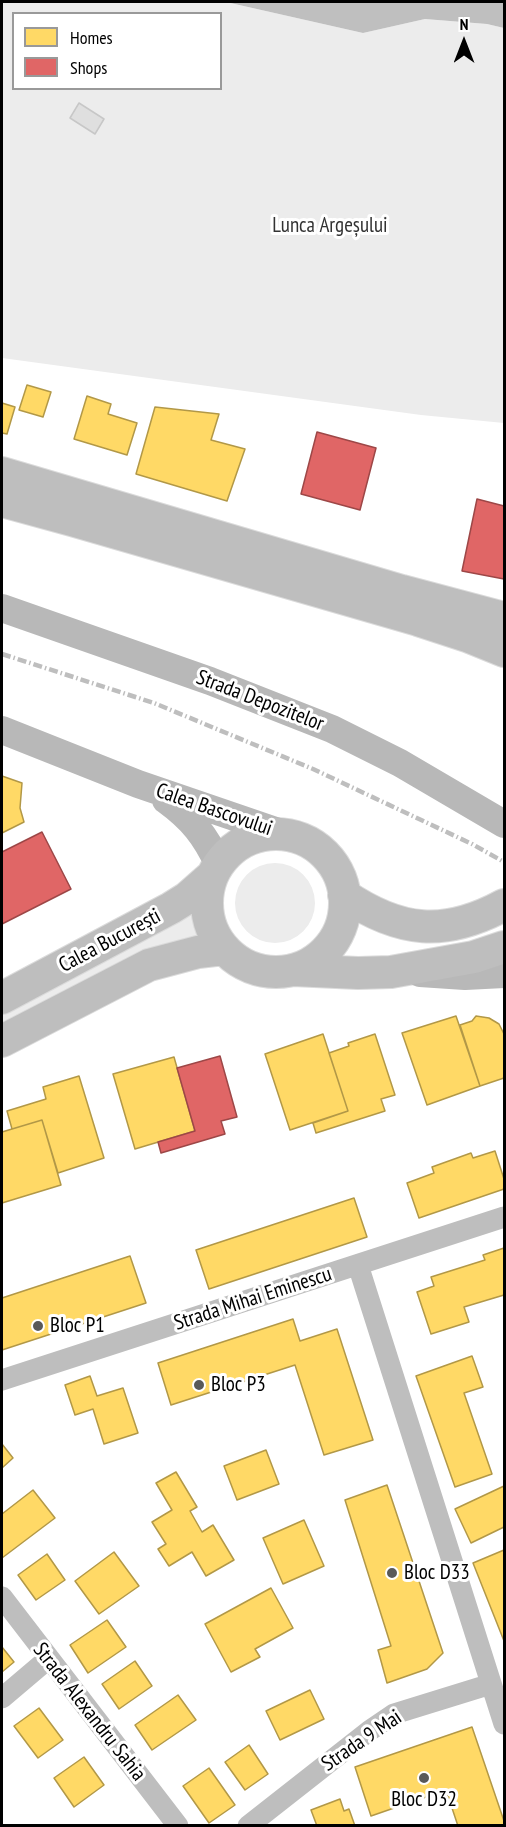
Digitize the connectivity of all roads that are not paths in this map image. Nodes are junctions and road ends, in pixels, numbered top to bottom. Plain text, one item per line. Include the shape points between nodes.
1 (2, 473) edge
2 (2, 501) edge
3 (2, 608) edge
4 (504, 618) edge
5 (504, 651) edge
6 (2, 730) edge
7 (138, 784) junction
8 (504, 824) edge
9 (290, 836) junction
10 (215, 870) junction
11 (344, 895) junction
12 (504, 906) edge
13 (504, 947) edge
14 (224, 949) junction
15 (293, 970) junction
16 (391, 972) junction
17 (504, 974) edge
18 (2, 998) edge
19 (2, 1041) edge
20 (504, 1217) edge
21 (358, 1265) junction
22 (2, 1380) edge
23 (2, 1597) edge
24 (48, 1659) junction
25 (491, 1683) junction
26 (2, 1698) edge
27 (504, 1724) edge
28 (178, 1826) edge
29 (248, 1826) edge

1 - 4 main road
2 - 5 main road via 418,620
3 - 8 main road, Strada Depozitelor via 210,681 332,729 400,763
6 - 7 main road, Calea Bascovului
7 - 9 main road, Calea Bascovului
7 - 10 main road, Calea Bascovului via 166,799 198,827 211,848
9 - 10 main road via 263,835 250,839 227,854
9 - 11 main road via 322,852 337,872
10 - 14 main road via 207,912
10 - 18 main road, Calea București via 171,908
11 - 12 main road via 388,920 435,927 483,917
11 - 15 main road via 343,920 333,942 316,959
13 - 16 main road via 474,957
14 - 15 main road via 256,969
14 - 19 main road, Calea București via 186,954 149,965
15 - 16 main road
16 - 17 main road
20 - 21 street, Strada Mihai Eminescu
21 - 22 street, Strada Mihai Eminescu
21 - 25 street
23 - 24 street, Strada Alexandru Sahia
24 - 26 street
24 - 28 street, Strada Alexandru Sahia
25 - 27 street
25 - 29 street, Strada 9 Mai via 394,1714

